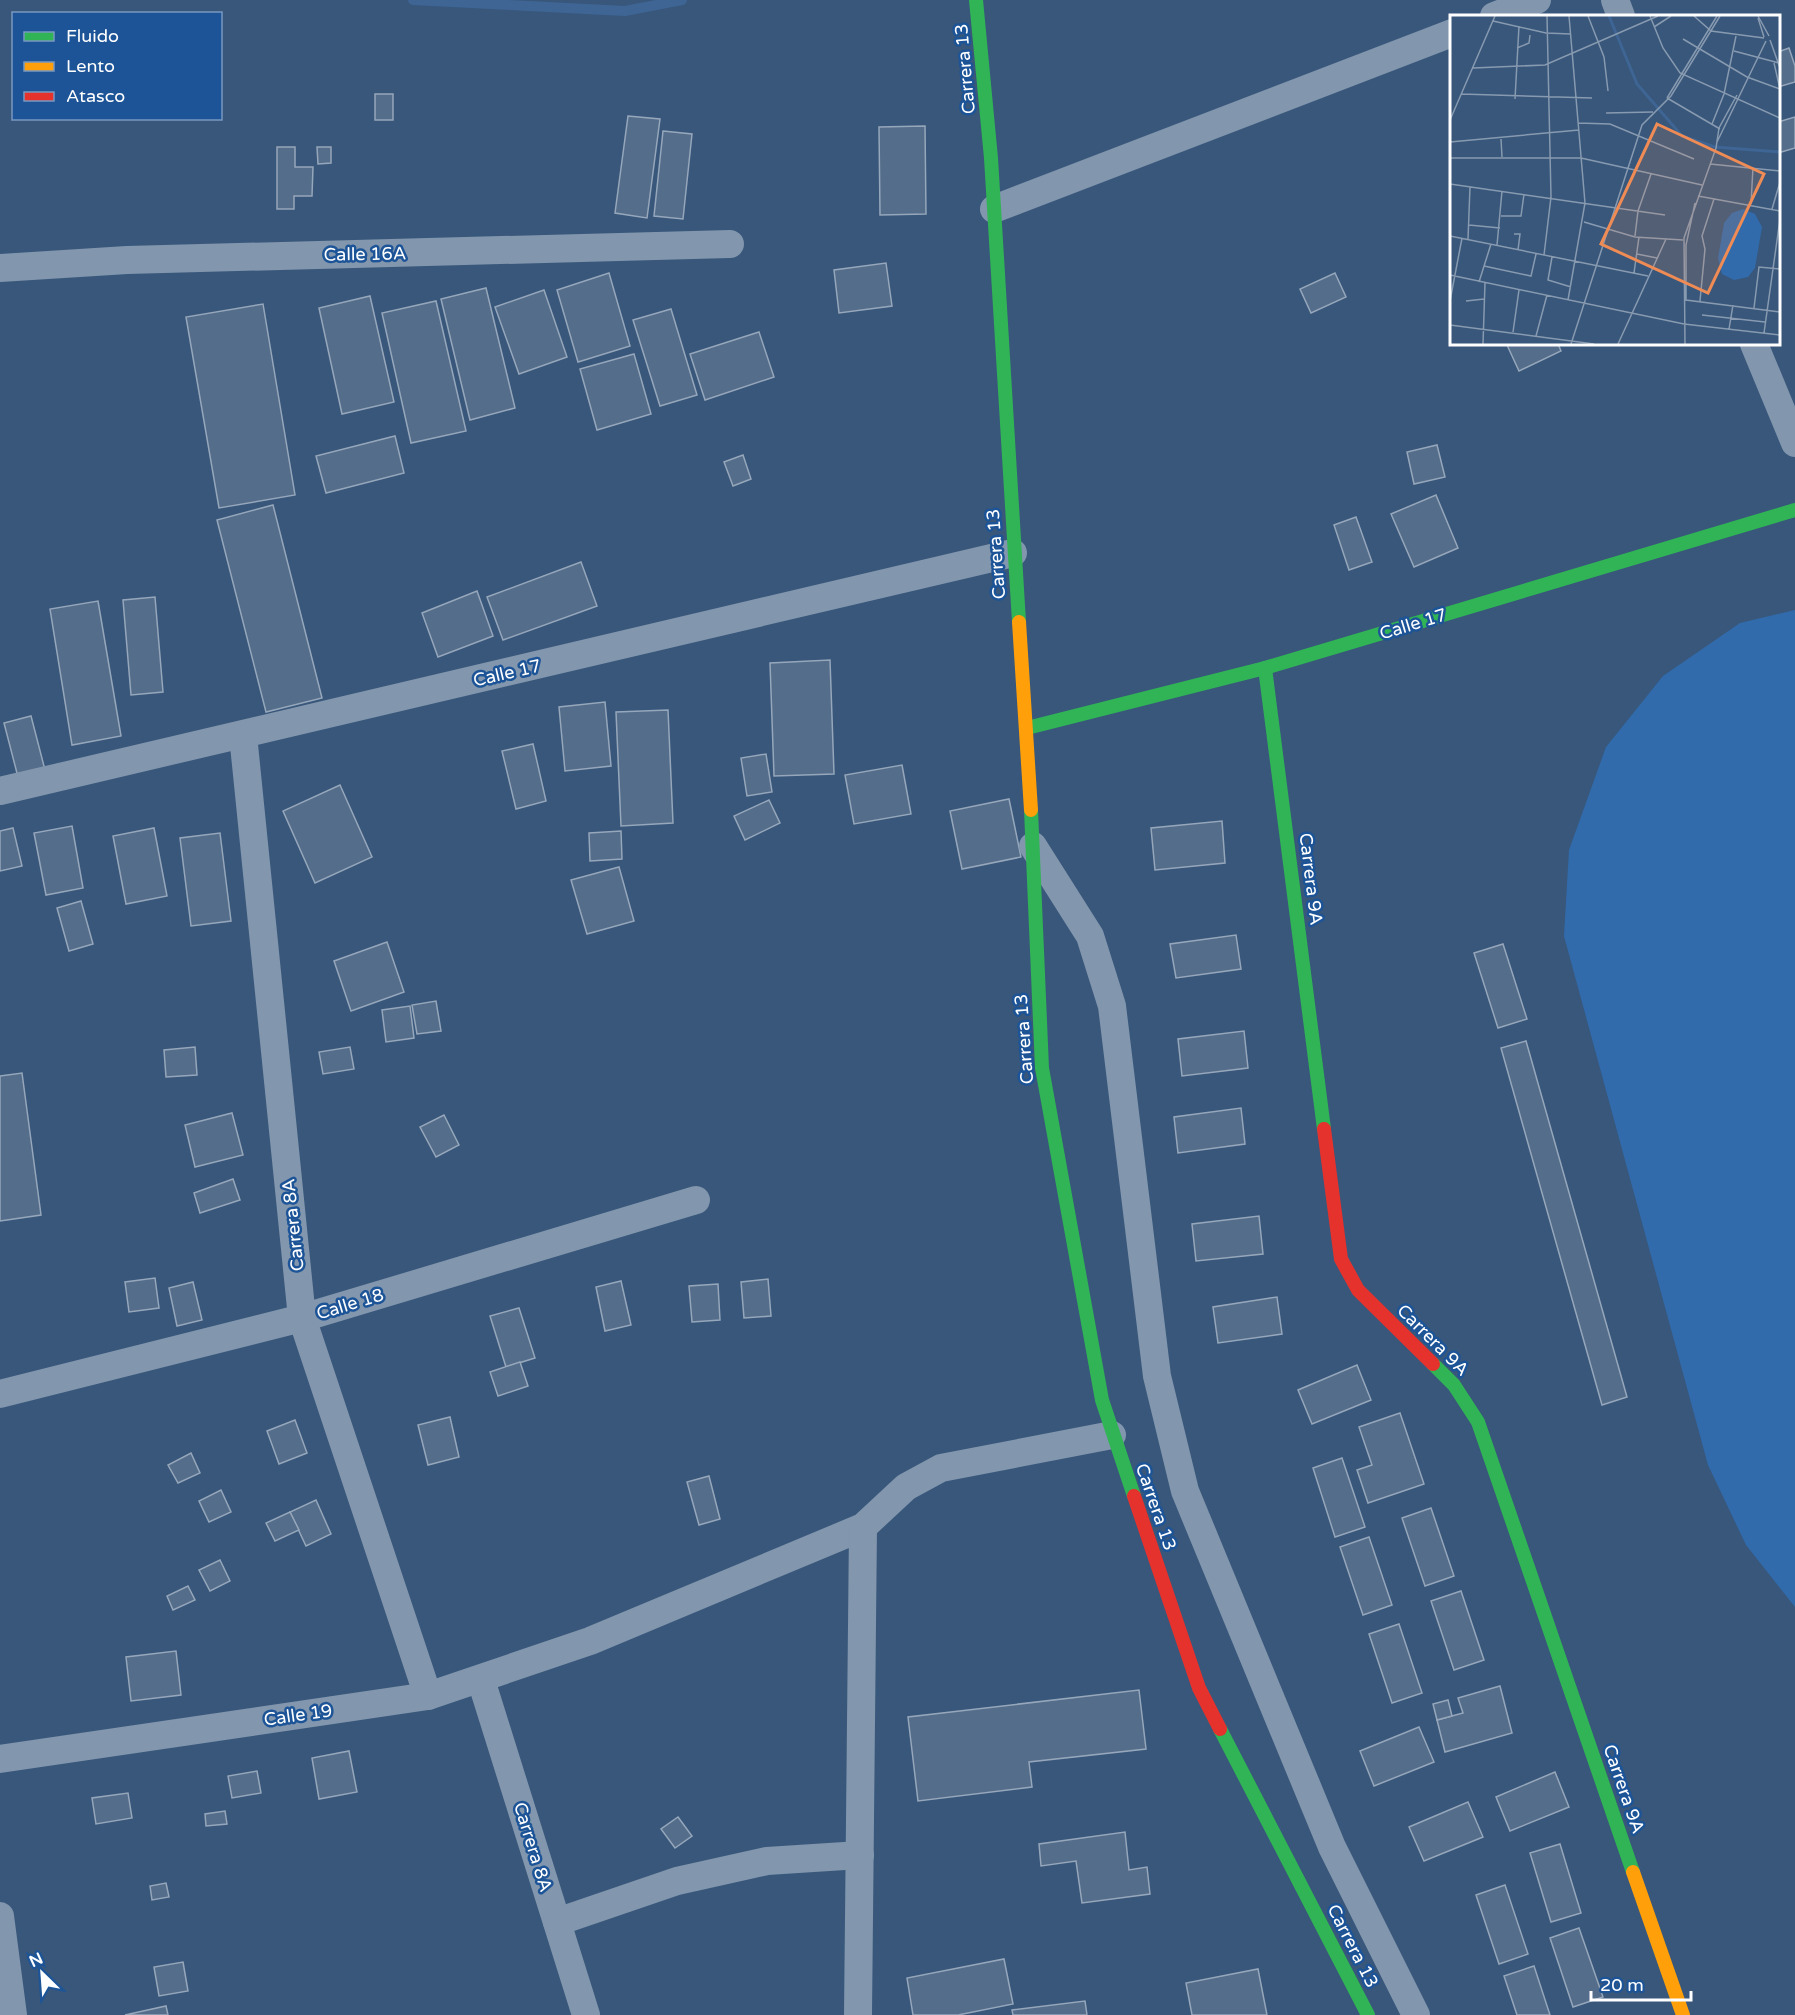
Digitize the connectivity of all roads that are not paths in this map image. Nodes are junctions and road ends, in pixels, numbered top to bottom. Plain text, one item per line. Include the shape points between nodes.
1 (976, 0) edge
2 (1537, 0) edge
3 (1615, 0) edge
4 (1497, 15) edge
5 (1621, 15) edge
6 (1450, 34) edge
7 (994, 209) junction
8 (730, 244) dead end
9 (0, 268) edge
10 (1754, 345) edge
11 (1795, 443) edge
12 (1795, 510) edge
13 (1013, 554) junction
14 (1266, 668) junction
15 (1027, 728) junction
16 (243, 735) junction
17 (0, 791) edge
18 (1032, 846) junction
19 (696, 1200) dead end
20 (302, 1318) junction
21 (0, 1394) edge
22 (1112, 1435) junction
23 (863, 1527) junction
24 (481, 1680) junction
25 (428, 1696) junction
26 (0, 1759) edge
27 (860, 1855) junction
28 (0, 1916) edge
29 (557, 1922) junction
30 (13, 2015) edge
31 (586, 2015) edge
32 (858, 2015) edge
33 (1368, 2015) edge
34 (1416, 2015) edge
35 (1683, 2015) edge

1 - 7 street, Carrera 13
2 - 4 street
3 - 5 street
6 - 7 street
7 - 13 street, Carrera 13
8 - 9 street, Calle 16A via 127,260
10 - 11 street
12 - 14 street, Calle 17
13 - 15 street, Carrera 13
13 - 16 street, Calle 17
14 - 15 street, Calle 17
14 - 35 street, Carrera 9A via 1341,1258 1358,1290 1454,1385 1478,1422
15 - 18 street, Carrera 13
16 - 17 street, Calle 17
16 - 20 street, Carrera 8A
18 - 22 street, Carrera 13 via 1042,1068 1102,1400
18 - 34 street via 1090,936 1112,1005 1157,1376 1185,1491 1332,1847
19 - 20 street, Calle 18
20 - 21 street, Calle 18
20 - 25 street, Carrera 8A
22 - 23 street via 941,1468 906,1486
22 - 33 street, Carrera 13 via 1199,1688
23 - 24 street, Calle 19 via 590,1641
23 - 27 street
24 - 25 street, Calle 19
24 - 29 street, Carrera 8A
25 - 26 street, Calle 19
27 - 29 street via 766,1861 677,1881
27 - 32 street
28 - 30 street
29 - 31 street, Carrera 8A

